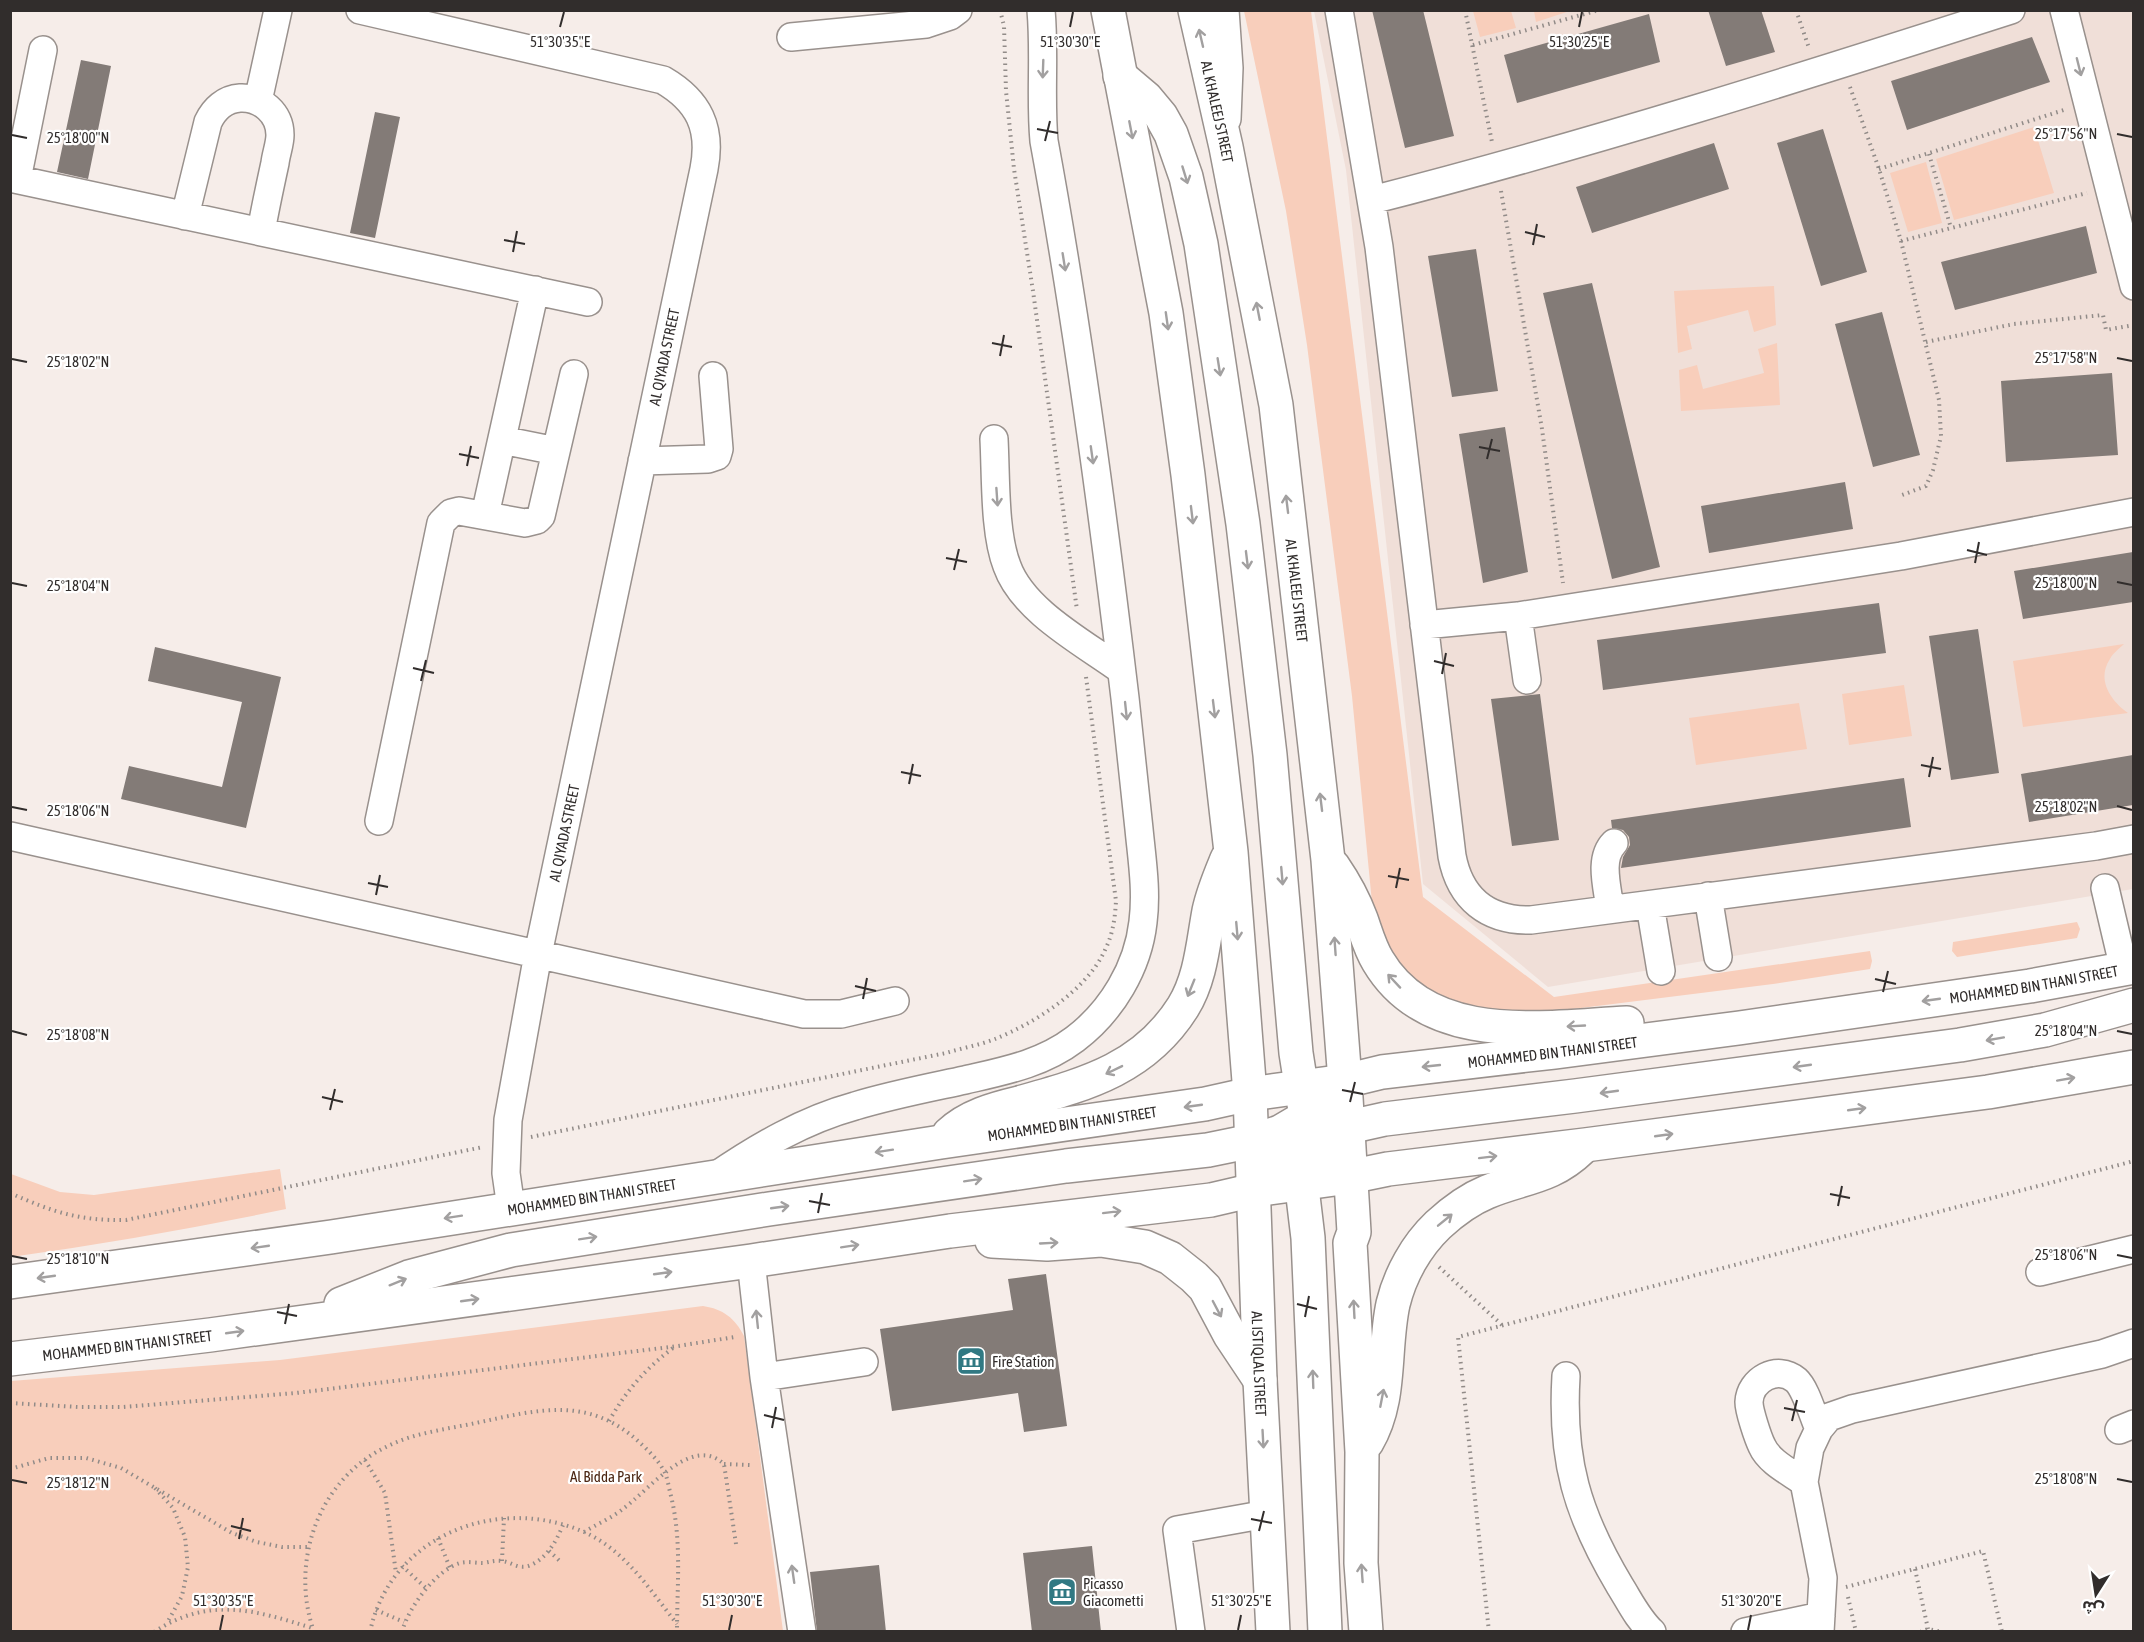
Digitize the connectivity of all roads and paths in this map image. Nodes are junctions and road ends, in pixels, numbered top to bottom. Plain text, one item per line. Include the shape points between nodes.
1 (278, 10) edge
2 (360, 10) edge
3 (958, 10) edge
4 (1000, 10) edge
5 (1041, 10) edge
6 (1108, 10) edge
7 (1195, 10) edge
8 (1225, 10) edge
9 (1339, 10) edge
10 (1465, 10) edge
11 (1599, 10) edge
12 (1796, 10) edge
13 (2010, 10) edge
14 (2064, 10) edge
15 (791, 38) dead end
16 (1473, 45) junction
17 (43, 50) dead end
18 (1829, 67) junction
19 (1120, 76) junction
20 (258, 101) junction
21 (2088, 102) junction
22 (1226, 147) junction
23 (1929, 153) junction
24 (1498, 168) junction
25 (1879, 169) junction
26 (14, 179) edge
27 (2109, 188) junction
28 (1372, 200) junction
29 (185, 216) junction
30 (1951, 228) junction
31 (261, 232) junction
32 (1901, 241) junction
33 (2133, 286) edge
34 (535, 290) junction
35 (588, 302) dead end
36 (2133, 325) edge
37 (1926, 342) junction
38 (574, 375) dead end
39 (713, 376) dead end
40 (994, 439) dead end
41 (502, 440) junction
42 (556, 451) junction
43 (642, 461) junction
44 (1902, 495) dead end
45 (2133, 512) edge
46 (485, 515) junction
47 (1566, 608) junction
48 (1518, 616) junction
49 (1424, 626) junction
50 (1082, 641) junction
51 (1121, 670) junction
52 (1527, 680) dead end
53 (379, 821) dead end
54 (10, 836) edge
55 (2133, 839) edge
56 (1614, 843) dead end
57 (1231, 852) junction
58 (1328, 860) junction
59 (2105, 888) dead end
60 (1708, 896) junction
61 (1650, 905) junction
62 (1610, 909) junction
63 (538, 954) junction
64 (1718, 957) dead end
65 (2129, 968) edge
66 (1661, 971) dead end
67 (895, 1001) dead end
68 (2133, 1005) edge
69 (1739, 1028) junction
70 (2133, 1067) edge
71 (1345, 1081) junction
72 (1250, 1094) junction
73 (1301, 1124) junction
74 (1347, 1127) junction
75 (1252, 1141) junction
76 (506, 1142) junction
77 (941, 1142) junction
78 (1585, 1145) junction
79 (2133, 1161) edge
80 (1349, 1177) junction
81 (713, 1178) junction
82 (1302, 1183) junction
83 (1254, 1190) junction
84 (10, 1193) edge
85 (511, 1208) junction
86 (950, 1231) junction
87 (2133, 1249) edge
88 (751, 1261) junction
89 (1439, 1266) dead end
90 (2040, 1272) dead end
91 (10, 1282) edge
92 (285, 1325) junction
93 (1503, 1326) junction
94 (759, 1333) junction
95 (2133, 1344) edge
96 (675, 1347) junction
97 (10, 1359) edge
98 (864, 1362) dead end
99 (1566, 1376) dead end
100 (764, 1377) junction
101 (1260, 1380) junction
102 (10, 1403) edge
103 (609, 1421) junction
104 (1819, 1430) junction
105 (1362, 1452) junction
106 (365, 1460) junction
107 (724, 1464) junction
108 (751, 1465) dead end
109 (10, 1469) edge
110 (665, 1472) junction
111 (1804, 1482) junction
112 (153, 1486) junction
113 (1267, 1514) junction
114 (504, 1518) junction
115 (563, 1525) junction
116 (584, 1532) junction
117 (438, 1538) junction
118 (736, 1544) dead end
119 (308, 1547) junction
120 (549, 1551) junction
121 (502, 1561) junction
122 (562, 1563) dead end
123 (402, 1566) junction
124 (450, 1568) junction
125 (1915, 1569) junction
126 (396, 1574) junction
127 (427, 1589) junction
128 (376, 1610) junction
129 (404, 1622) junction
130 (167, 1623) junction
131 (1821, 1624) edge
132 (677, 1625) junction
133 (1928, 1629) junction
134 (313, 1630) edge
135 (154, 1632) edge
136 (370, 1632) edge
137 (402, 1632) edge
138 (677, 1632) edge
139 (801, 1632) edge
140 (1191, 1632) edge
141 (1273, 1632) edge
142 (1325, 1632) edge
143 (1366, 1632) edge
144 (1490, 1632) edge
145 (1652, 1632) edge
146 (1745, 1632) edge
147 (1856, 1632) edge
148 (1920, 1632) edge
149 (1942, 1632) edge
150 (2002, 1632) edge

1 - 20 street
2 - 43 street, AL QIYADA STREET via 648,75 676,88 697,110 707,139 707,154
3 - 15 street via 926,24
4 - 50 path via 1014,169
5 -> 51 street via 1044,141 1078,350
6 - 19 main road
22 -> 7 main road, AL KHALEEJ STREET
8 - 22 street via 1229,68
9 - 28 street
10 - 16 path
11 - 16 path
12 - 18 path
13 - 18 street
14 -> 21 street
16 - 24 path
17 - 26 street
18 - 24 street
18 - 25 path
19 -> 57 main road via 1167,324
19 -> 73 main road via 1146,98 1171,134 1186,177 1200,244 1243,524 1270,755
20 - 29 street via 237,98 212,114
20 - 31 street via 275,116 280,136
21 - 23 path
21 - 27 street
58 -> 22 main road, AL KHALEEJ STREET via 1276,405
23 - 25 path
23 - 30 path
24 - 28 street
24 - 47 path via 1542,429
25 - 32 path
26 - 29 street
27 - 30 path
27 - 33 street
28 - 49 street
29 - 31 street
30 - 32 path
31 - 34 street
32 - 37 path
34 - 35 street
34 - 41 street
36 - 37 path via 2106,330 2103,315 2014,324
37 - 44 path via 1939,400 1941,436 1926,486
38 - 42 street
39 - 43 street via 717,456
40 -> 50 street via 1000,535 1007,568 1025,597
41 - 42 street
41 - 46 street
42 - 46 street via 543,510 537,520 525,523
43 - 63 street, AL QIYADA STREET
45 - 47 street via 1901,556
46 - 53 street via 459,511 441,523
47 - 48 street
48 - 49 street
48 - 52 street
49 - 62 street via 1452,856 1465,891 1483,908 1518,920
50 - 51 street
50 - 76 path via 1116,901 1115,920 1105,952 1071,993 1011,1032 946,1053
51 -> 81 street via 1145,902 1133,961 1103,1012 1074,1040 1040,1060 872,1101 816,1119 762,1146
54 - 63 street
55 - 60 street
56 - 62 street via 1605,861
57 -> 72 main road
57 -> 77 main road via 1213,894 1193,986 1161,1036 1119,1069 968,1120
69 -> 58 main road via 1689,1020 1506,1029 1435,1012 1405,993 1379,963 1352,898
71 -> 58 main road, AL KHALEEJ STREET
59 - 65 street
60 - 61 street
60 - 64 street
61 - 62 street
61 - 66 street
63 - 67 street via 804,1014 841,1014
63 - 76 street, AL QIYADA STREET
65 -> 69 main road, MOHAMMED BIN THANI STREET
68 -> 74 main road via 2045,1030 1960,1045
69 -> 71 main road, MOHAMMED BIN THANI STREET via 1382,1071
78 -> 70 main road, MOHAMMED BIN THANI STREET via 1988,1092
71 - 73 main road, MOHAMMED BIN THANI STREET
71 - 74 main road, AL KHALEEJ STREET
72 - 73 main road, MOHAMMED BIN THANI STREET
72 - 75 main road, AL ISTIQLAL STREET
72 -> 77 main road, MOHAMMED BIN THANI STREET
73 - 74 main road
73 - 75 main road
73 - 80 main road via 1327,1162
73 - 82 main road
73 - 83 main road via 1282,1155 1264,1170
74 - 80 main road, AL KHALEEJ STREET
75 - 83 main road, AL ISTIQLAL STREET
92 -> 75 main road via 409,1278 511,1250
76 - 84 path via 126,1220 83,1219 40,1207
76 - 85 street, AL QIYADA STREET
77 -> 81 main road, MOHAMMED BIN THANI STREET
80 -> 78 main road, MOHAMMED BIN THANI STREET
105 -> 78 main road via 1379,1415 1393,1305 1407,1266 1419,1248 1443,1221 1484,1193 1556,1168
79 - 93 path
80 - 82 main road, MOHAMMED BIN THANI STREET
105 -> 80 main road
81 - 85 main road, MOHAMMED BIN THANI STREET
82 - 83 main road, MOHAMMED BIN THANI STREET
142 -> 82 main road via 1308,1238
86 -> 83 main road, MOHAMMED BIN THANI STREET via 1211,1200
83 - 101 main road, AL ISTIQLAL STREET
85 -> 91 main road, MOHAMMED BIN THANI STREET
88 -> 86 main road, MOHAMMED BIN THANI STREET
86 -> 101 main road via 1007,1243 1101,1240 1157,1251 1204,1288
87 - 90 street
92 -> 88 main road, MOHAMMED BIN THANI STREET
94 -> 88 street
89 - 93 path
97 -> 92 main road, MOHAMMED BIN THANI STREET
93 - 144 path via 1458,1337
94 - 96 path
94 - 100 street
95 - 104 street via 1852,1409 1829,1417
96 - 102 path via 273,1395 123,1407
96 - 103 path via 644,1371
98 - 100 street
99 - 145 street via 1566,1441 1580,1505 1605,1561
139 -> 100 street
101 -> 113 main road, AL ISTIQLAL STREET
103 - 106 path via 557,1408 531,1411 414,1437 388,1445
103 - 110 path via 629,1433
104 - 111 street via 1810,1448
104 - 111 street via 1794,1378 1772,1374 1756,1383 1749,1405 1762,1446 1769,1456
143 -> 105 main road via 1361,1563
106 - 119 path via 328,1498
106 - 126 path via 385,1492
107 - 108 path
107 - 110 path via 702,1454
107 - 118 path
109 - 112 path via 49,1458 86,1458 121,1468
110 - 116 path via 622,1510
110 - 132 path via 678,1537
111 - 131 street via 1823,1578
112 - 119 path via 232,1533 282,1547
112 - 130 path via 173,1509 185,1537 188,1567 182,1596
113 - 140 street via 1177,1530
113 - 141 main road, AL ISTIQLAL STREET
114 - 115 path
114 - 117 path via 466,1525
114 - 121 path
115 - 116 path
115 - 120 path
116 - 132 path via 632,1568
117 - 123 path
117 - 124 path
119 - 134 path via 306,1592
120 - 121 path via 529,1566 518,1568
120 - 122 path
121 - 124 path via 460,1563
123 - 126 path
123 - 127 path
124 - 127 path
125 - 133 path
125 - 147 path via 1846,1586
125 - 150 path via 1983,1551
126 - 128 path
127 - 129 path
128 - 129 path
128 - 136 path
129 - 137 path
130 - 134 path via 214,1610 237,1609 261,1612
130 - 135 path
131 - 146 street
132 - 138 path
133 - 148 path
133 - 149 path

